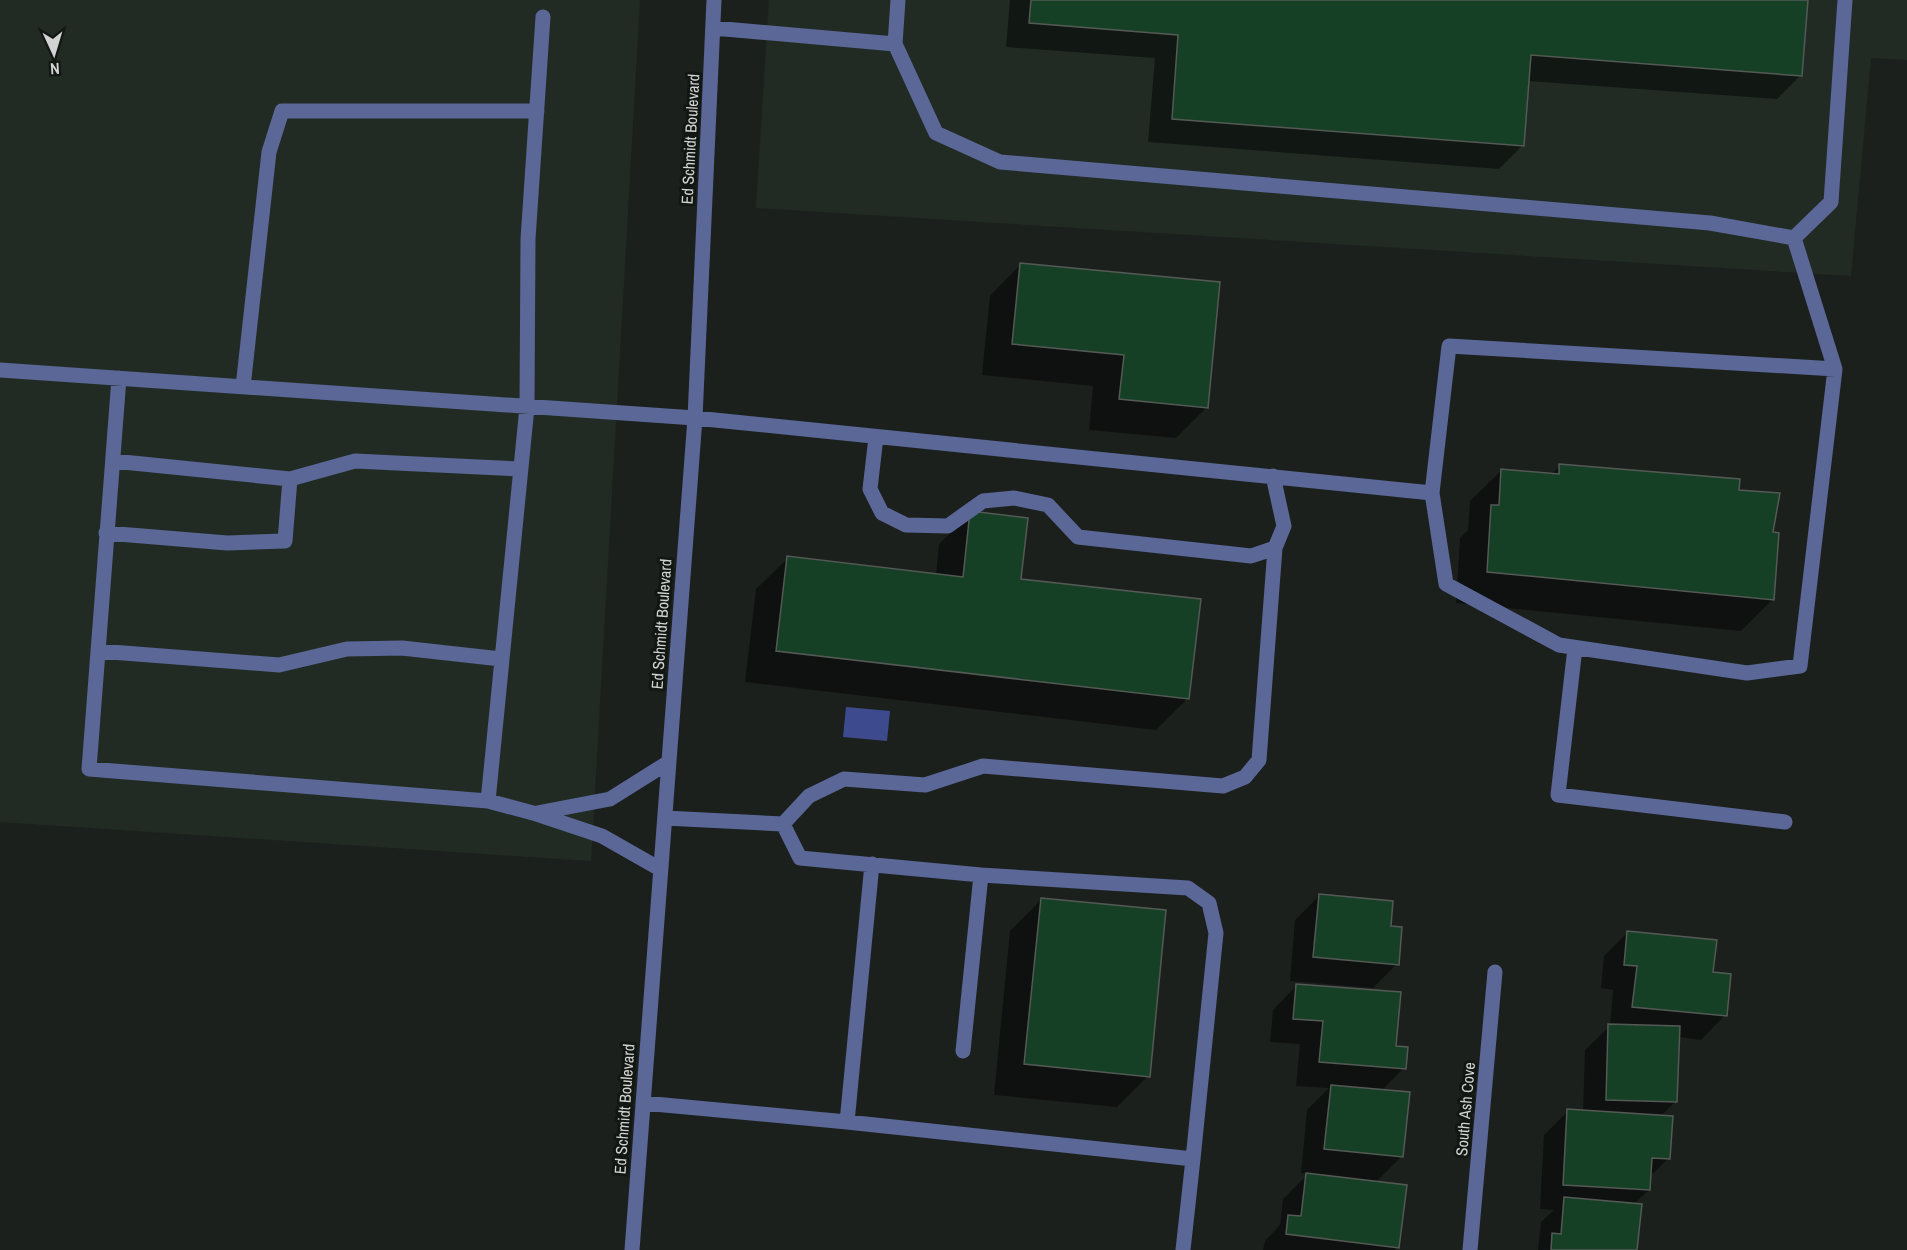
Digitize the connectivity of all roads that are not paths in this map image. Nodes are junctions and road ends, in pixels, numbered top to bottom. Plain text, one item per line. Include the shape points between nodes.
1 (714, 0) edge
2 (898, 0) edge
3 (1845, 0) edge
4 (543, 18) dead end
5 (713, 28) junction
6 (895, 44) junction
7 (537, 111) junction
8 (1794, 238) junction
9 (1835, 369) junction
10 (0, 370) edge
11 (119, 378) junction
12 (243, 387) junction
13 (527, 407) junction
14 (695, 418) junction
15 (876, 437) junction
16 (112, 461) junction
17 (520, 469) junction
18 (1273, 476) junction
19 (290, 479) junction
20 (1432, 493) junction
21 (106, 533) junction
22 (1275, 548) junction
23 (1575, 648) junction
24 (98, 651) junction
25 (501, 659) junction
26 (669, 762) junction
27 (488, 801) junction
28 (533, 813) junction
29 (665, 818) junction
30 (1785, 822) dead end
31 (783, 824) junction
32 (872, 864) junction
33 (660, 869) junction
34 (981, 875) junction
35 (1495, 972) dead end
36 (963, 1051) dead end
37 (643, 1103) junction
38 (847, 1122) junction
39 (1193, 1159) junction
40 (632, 1250) edge
41 (1183, 1250) edge
42 (1470, 1250) edge

1 - 5 street, Ed Schmidt Boulevard
2 - 6 street
3 - 8 street via 1831,202
4 - 7 street
5 - 6 street
5 - 14 street, Ed Schmidt Boulevard
6 - 8 street via 936,133 1000,162 1710,223
7 - 12 street via 282,111 269,152
7 - 13 street via 528,239
8 - 9 street
9 - 20 street via 1449,346
9 - 23 street via 1800,666 1747,673
10 - 11 street
11 - 12 street
11 - 16 street
12 - 13 street
13 - 14 street
13 - 17 street
14 - 15 street
14 - 26 street, Ed Schmidt Boulevard
15 - 18 street
15 - 22 street via 870,489 882,513 906,525 948,526 983,501 1014,498 1048,505 1078,537 1251,556
16 - 19 street
16 - 21 street
17 - 19 street via 355,461
17 - 25 street
18 - 20 street
18 - 22 street via 1284,526
19 - 21 street via 285,541 227,543
20 - 23 street via 1446,584 1559,645
21 - 24 street
22 - 31 street via 1259,760 1245,777 1223,786 983,766 925,785 844,780 809,796
23 - 30 street via 1558,795
24 - 25 street via 279,665 347,649 402,648
24 - 27 street via 89,770
25 - 27 street
26 - 28 street via 610,799
26 - 29 street, Ed Schmidt Boulevard
27 - 28 street
28 - 33 street via 602,836
29 - 31 street
29 - 33 street, Ed Schmidt Boulevard
31 - 32 street via 800,858
32 - 34 street
32 - 38 street
33 - 37 street, Ed Schmidt Boulevard
34 - 36 street
34 - 39 street via 1188,888 1209,903 1216,933
35 - 42 street, South Ash Cove
37 - 38 street
37 - 40 street, Ed Schmidt Boulevard
38 - 39 street
39 - 41 street

